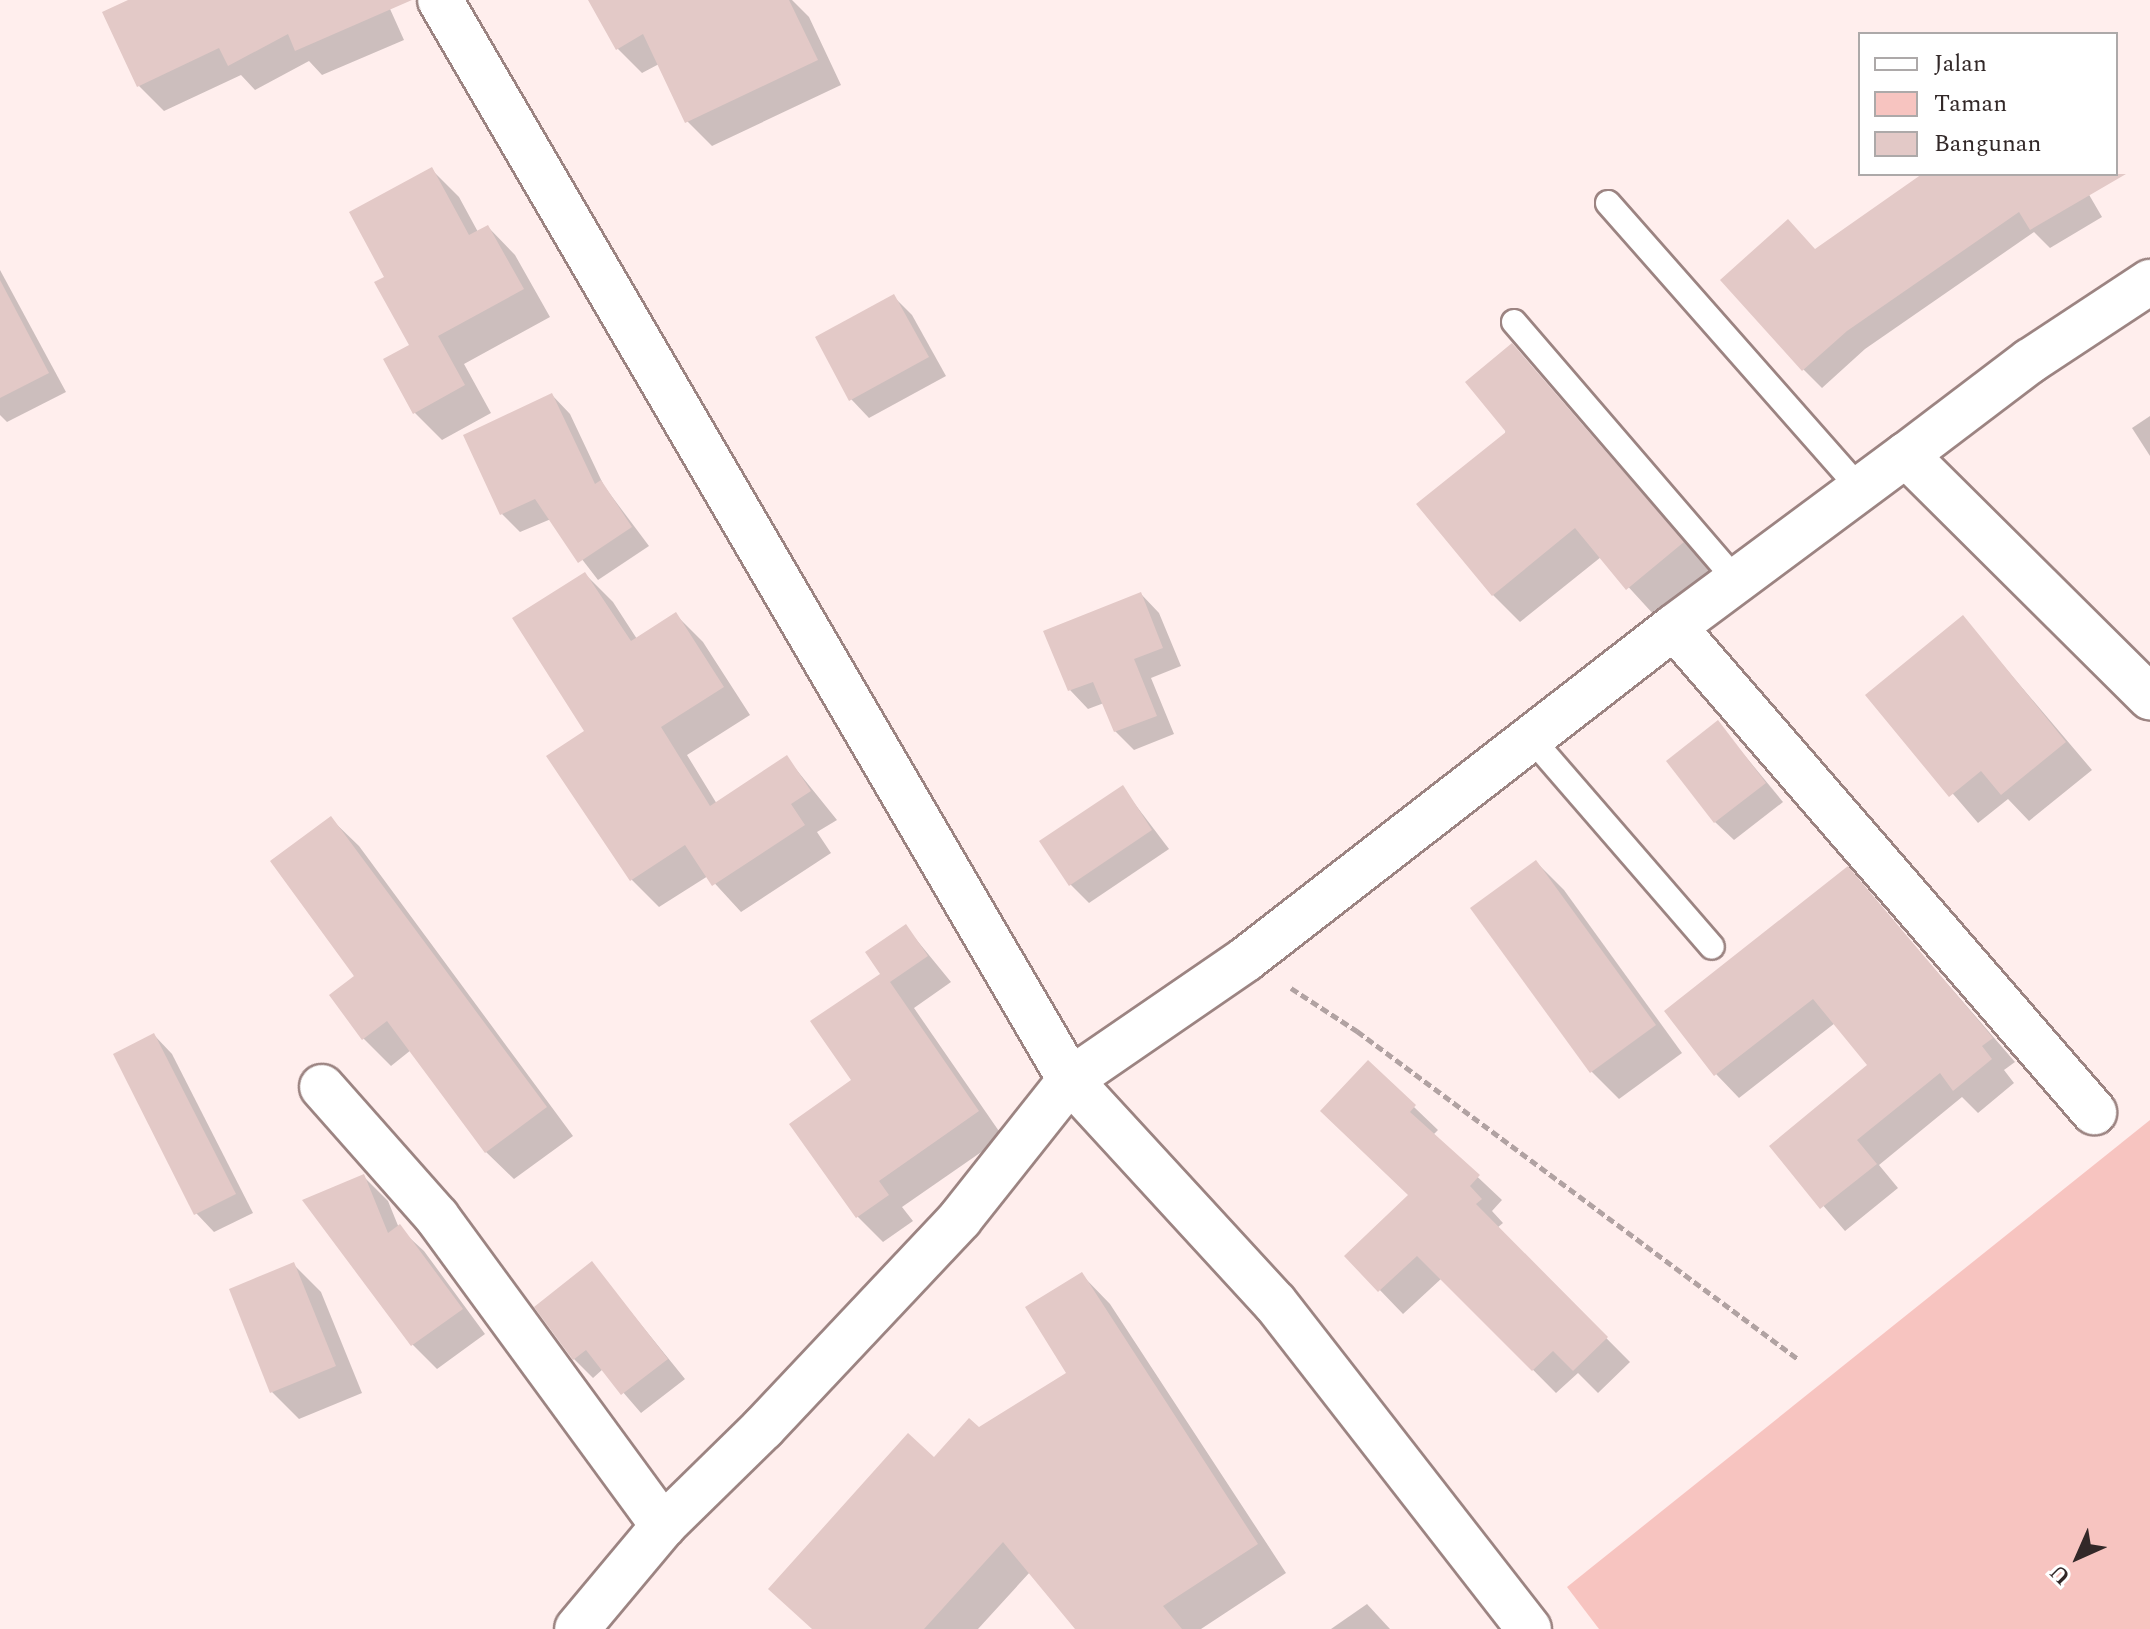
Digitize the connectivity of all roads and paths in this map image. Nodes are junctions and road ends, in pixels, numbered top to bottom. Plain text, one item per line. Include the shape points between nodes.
1 (440, 0) edge
2 (1608, 203) dead end
3 (2150, 282) edge
4 (1514, 322) dead end
5 (1906, 455) junction
6 (1860, 489) junction
7 (1737, 581) junction
8 (1674, 627) junction
9 (2150, 697) edge
10 (1531, 738) junction
11 (1712, 947) dead end
12 (1246, 959) junction
13 (1070, 1080) junction
14 (322, 1087) dead end
15 (2094, 1112) dead end
16 (1798, 1359) dead end
17 (663, 1526) junction
18 (577, 1629) edge
19 (1529, 1629) edge

1 - 13 street
2 - 6 lane
3 - 5 street via 2030,361
4 - 7 lane
5 - 6 street
5 - 9 street
6 - 7 street
7 - 8 street
8 - 10 street
8 - 15 street
10 - 11 lane
10 - 12 street
12 - 13 street
12 - 16 path via 1357,1031
13 - 17 street via 960,1219
13 - 19 street via 1275,1303
14 - 17 street via 437,1217
17 - 18 street

